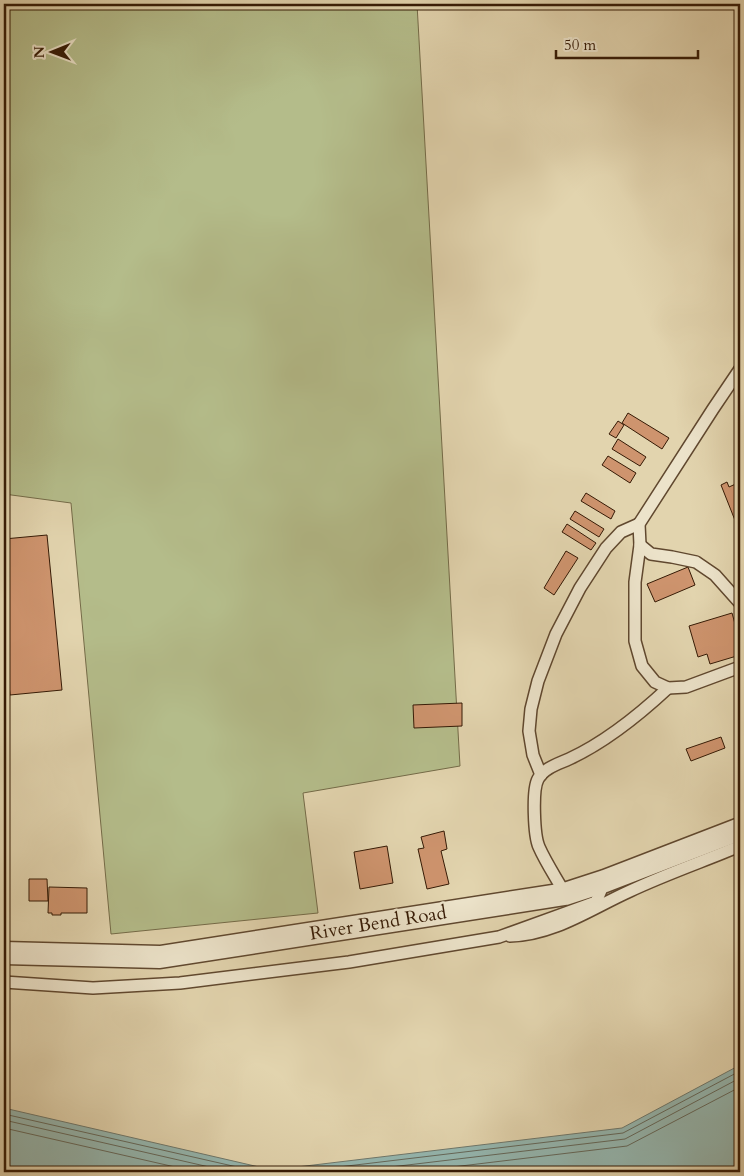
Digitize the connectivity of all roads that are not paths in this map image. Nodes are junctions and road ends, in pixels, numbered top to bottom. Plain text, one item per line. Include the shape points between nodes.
1 (740, 369) edge
2 (639, 524) junction
3 (640, 545) junction
4 (740, 603) edge
5 (740, 667) edge
6 (668, 688) junction
7 (541, 775) junction
8 (740, 829) edge
9 (740, 846) edge
10 (605, 882) junction
11 (565, 894) junction
12 (499, 937) junction
13 (4, 953) edge
14 (4, 982) edge

1 - 2 lane
2 - 3 lane
2 - 7 lane via 621,532 606,548 556,634 530,709 529,731
3 - 4 lane via 651,554 696,562 715,576
3 - 6 lane via 635,582 635,640 642,666 654,682
5 - 6 lane via 686,687
6 - 7 lane via 614,732
7 - 11 lane via 534,797 538,846
8 - 10 street, River Bend Road
9 - 12 lane via 631,890 560,925 524,936
10 - 11 street, River Bend Road
10 - 12 lane via 596,902
11 - 13 street, River Bend Road via 160,957
12 - 14 lane via 349,962 180,983 93,988

